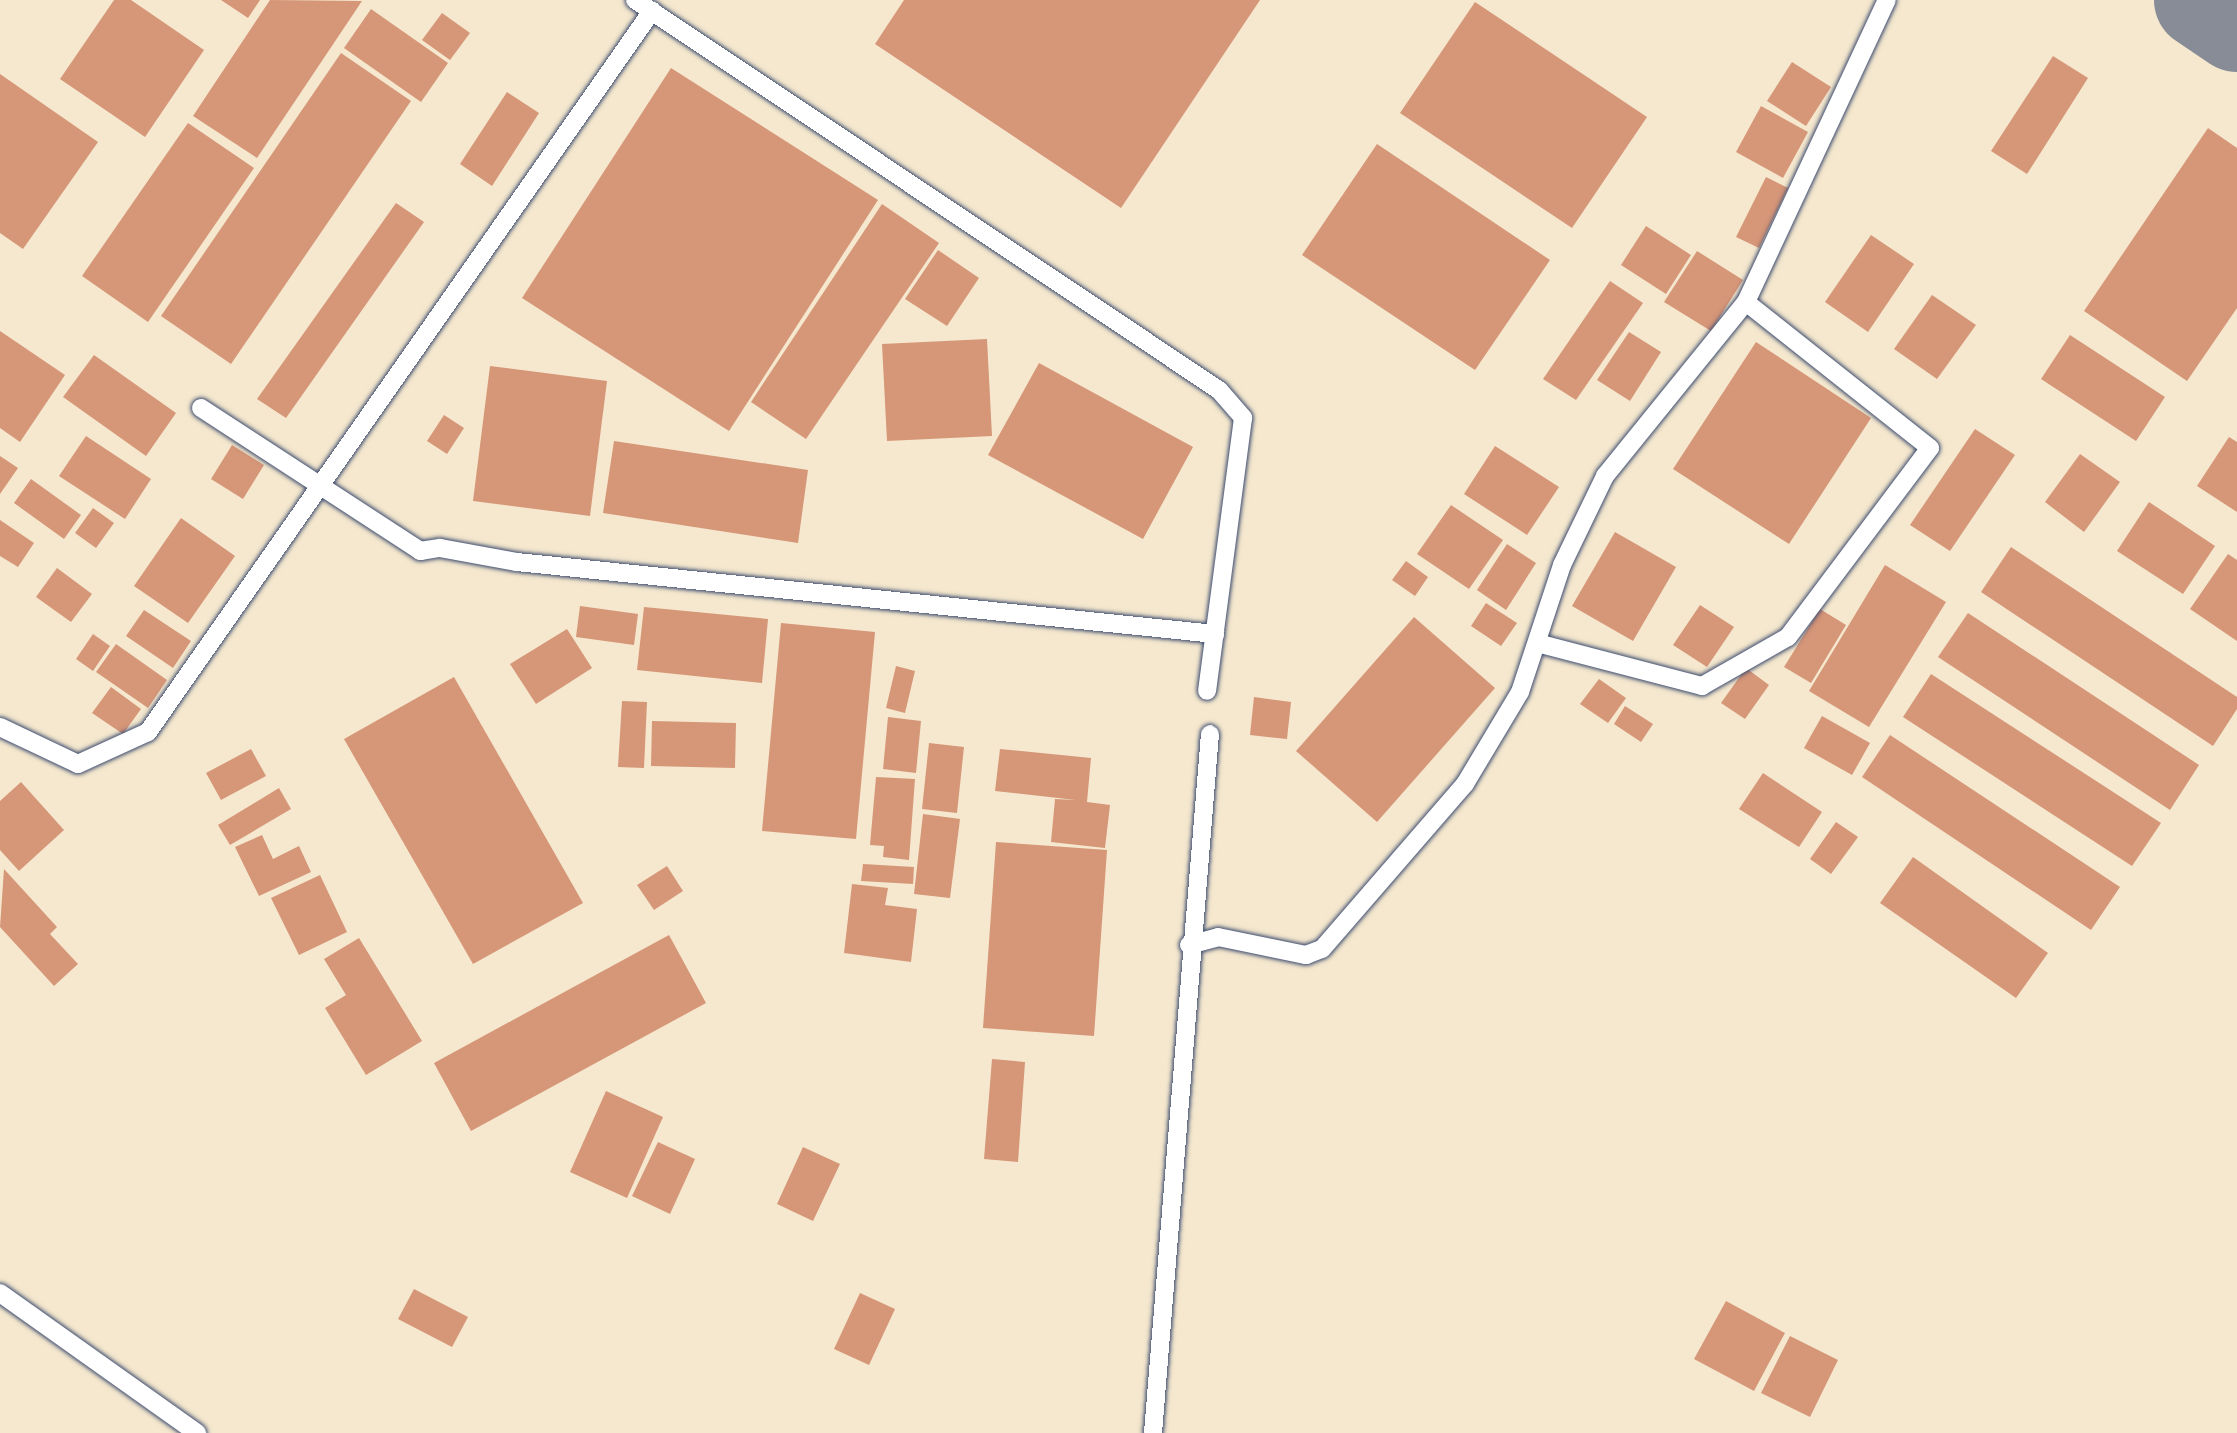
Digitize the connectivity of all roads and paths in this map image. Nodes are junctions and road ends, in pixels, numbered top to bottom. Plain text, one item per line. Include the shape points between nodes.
1 (636, 0) edge
2 (1886, 0) edge
3 (652, 12) junction
4 (1746, 302) junction
5 (201, 408) dead end
6 (324, 483) junction
7 (1214, 634) junction
8 (1537, 643) junction
9 (1207, 691) dead end
10 (0, 727) edge
11 (1210, 734) dead end
12 (1189, 946) junction
13 (0, 1293) edge
14 (197, 1433) edge
15 (1152, 1433) edge

1 - 3 lane
2 - 4 lane
3 - 6 lane
3 - 7 lane via 1219,390 1242,418
4 - 8 lane via 1605,476 1562,565
4 - 8 lane via 1930,448 1788,637 1702,686
5 - 6 lane
6 - 7 lane via 420,552 440,548 783,592
6 - 10 lane via 148,732 78,764 24,744
7 - 9 lane
8 - 12 lane via 1520,692 1465,784 1322,949 1306,955 1218,937
11 - 12 lane
12 - 15 lane
13 - 14 lane

